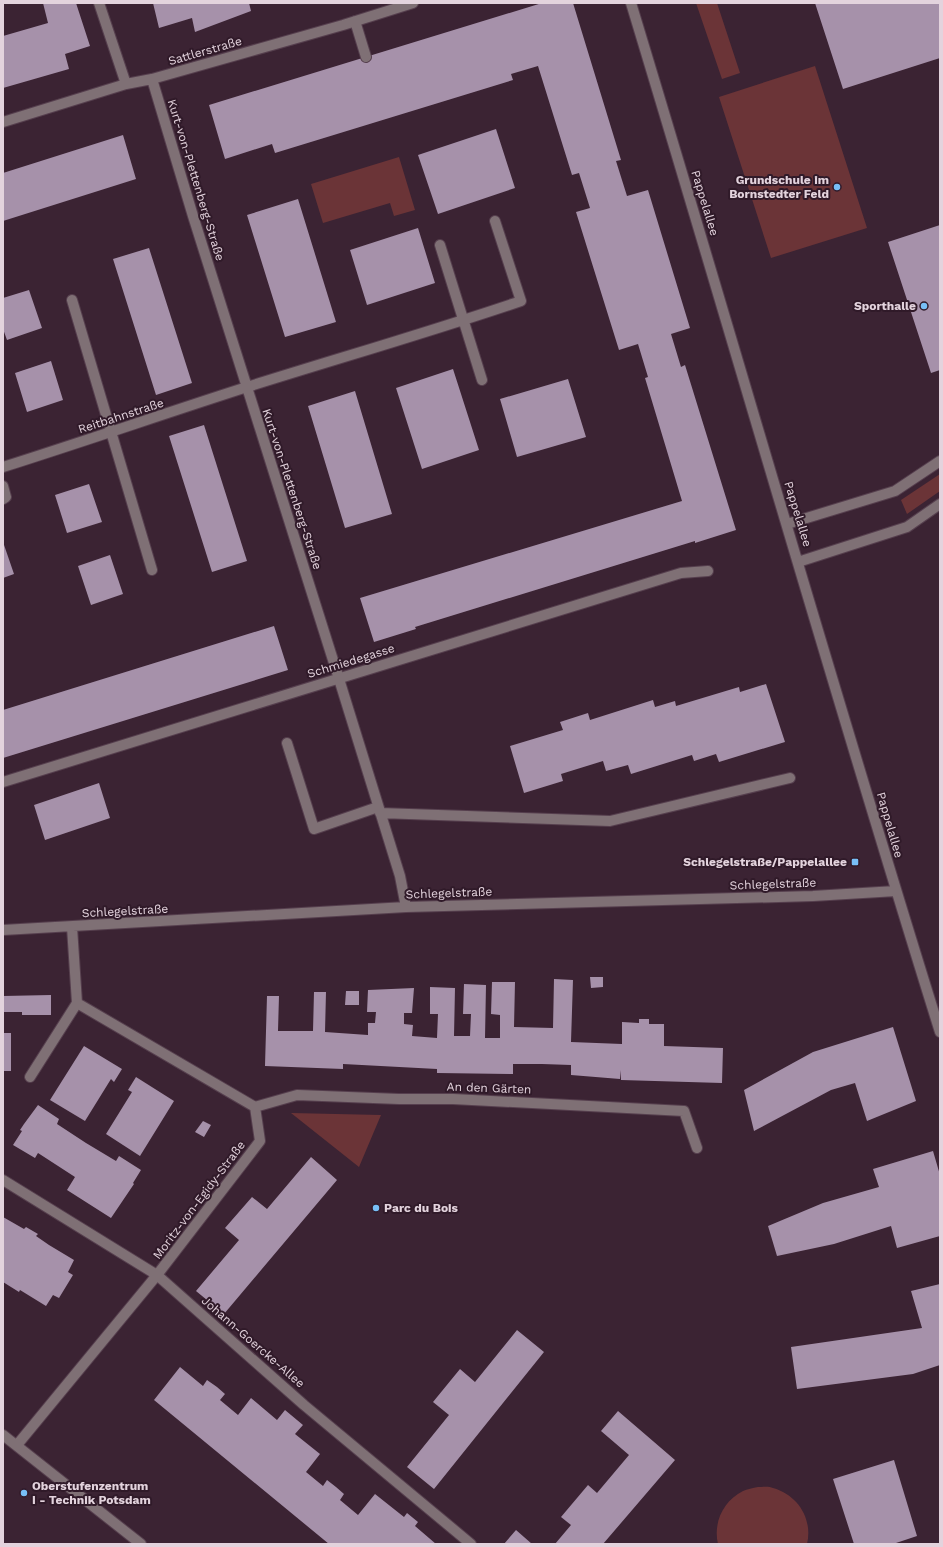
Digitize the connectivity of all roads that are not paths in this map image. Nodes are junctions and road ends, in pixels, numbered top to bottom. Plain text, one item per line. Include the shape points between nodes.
1 (99, 3) edge
2 (413, 3) edge
3 (631, 3) edge
4 (354, 21) junction
5 (366, 57) dead end
6 (152, 79) junction
7 (126, 84) junction
8 (3, 122) edge
9 (495, 221) dead end
10 (440, 245) dead end
11 (72, 300) dead end
12 (463, 320) junction
13 (482, 380) dead end
14 (246, 388) junction
15 (112, 433) junction
16 (940, 461) edge
17 (3, 467) edge
18 (3, 486) edge
19 (3, 499) edge
20 (940, 504) edge
21 (787, 524) junction
22 (798, 562) junction
23 (152, 570) dead end
24 (708, 571) dead end
25 (339, 679) junction
26 (286, 743) dead end
27 (790, 778) dead end
28 (3, 782) edge
29 (379, 810) junction
30 (896, 891) junction
31 (406, 907) junction
32 (72, 927) junction
33 (3, 930) edge
34 (77, 1003) junction
35 (940, 1032) edge
36 (30, 1077) dead end
37 (255, 1107) junction
38 (697, 1148) dead end
39 (3, 1180) edge
40 (157, 1275) junction
41 (3, 1435) edge
42 (17, 1445) junction
43 (141, 1544) edge
44 (471, 1544) edge

1 - 7 street
2 - 4 street, Sattlerstraße
3 - 21 street, Pappelallee
4 - 5 street
4 - 6 street, Sattlerstraße
6 - 7 street, Sattlerstraße
6 - 14 street, Kurt-von-Plettenberg-Straße
7 - 8 street, Sattlerstraße
9 - 12 street, Reitbahnstraße via 521,301
10 - 12 street
11 - 15 street
12 - 13 street
12 - 14 street, Reitbahnstraße
14 - 15 street, Reitbahnstraße
14 - 25 street, Kurt-von-Plettenberg-Straße
15 - 17 street, Reitbahnstraße
15 - 23 street
16 - 21 street via 895,492
18 - 19 street via 6,498
20 - 22 street via 907,526
21 - 22 street, Pappelallee
22 - 30 street, Pappelallee
24 - 25 street, Schmiedegasse via 681,573
25 - 28 street, Schmiedegasse
25 - 29 street, Kurt-von-Plettenberg-Straße
26 - 29 street via 314,829
27 - 29 street via 610,821
29 - 31 street, Kurt-von-Plettenberg-Straße via 400,876
30 - 31 street, Schlegelstraße via 814,896
30 - 35 street, Pappelallee
31 - 32 street, Schlegelstraße
32 - 33 street, Schlegelstraße
32 - 34 street
34 - 36 street
34 - 37 street
37 - 38 street, An den Gärten via 297,1095 399,1100 453,1099 684,1111
37 - 40 street, Moritz-von-Egidy-Straße via 260,1141
39 - 40 street, Johann-Goercke-Allee
40 - 42 street, Moritz-von-Egidy-Straße
40 - 44 street, Johann-Goercke-Allee via 304,1405
41 - 42 street
42 - 43 street

